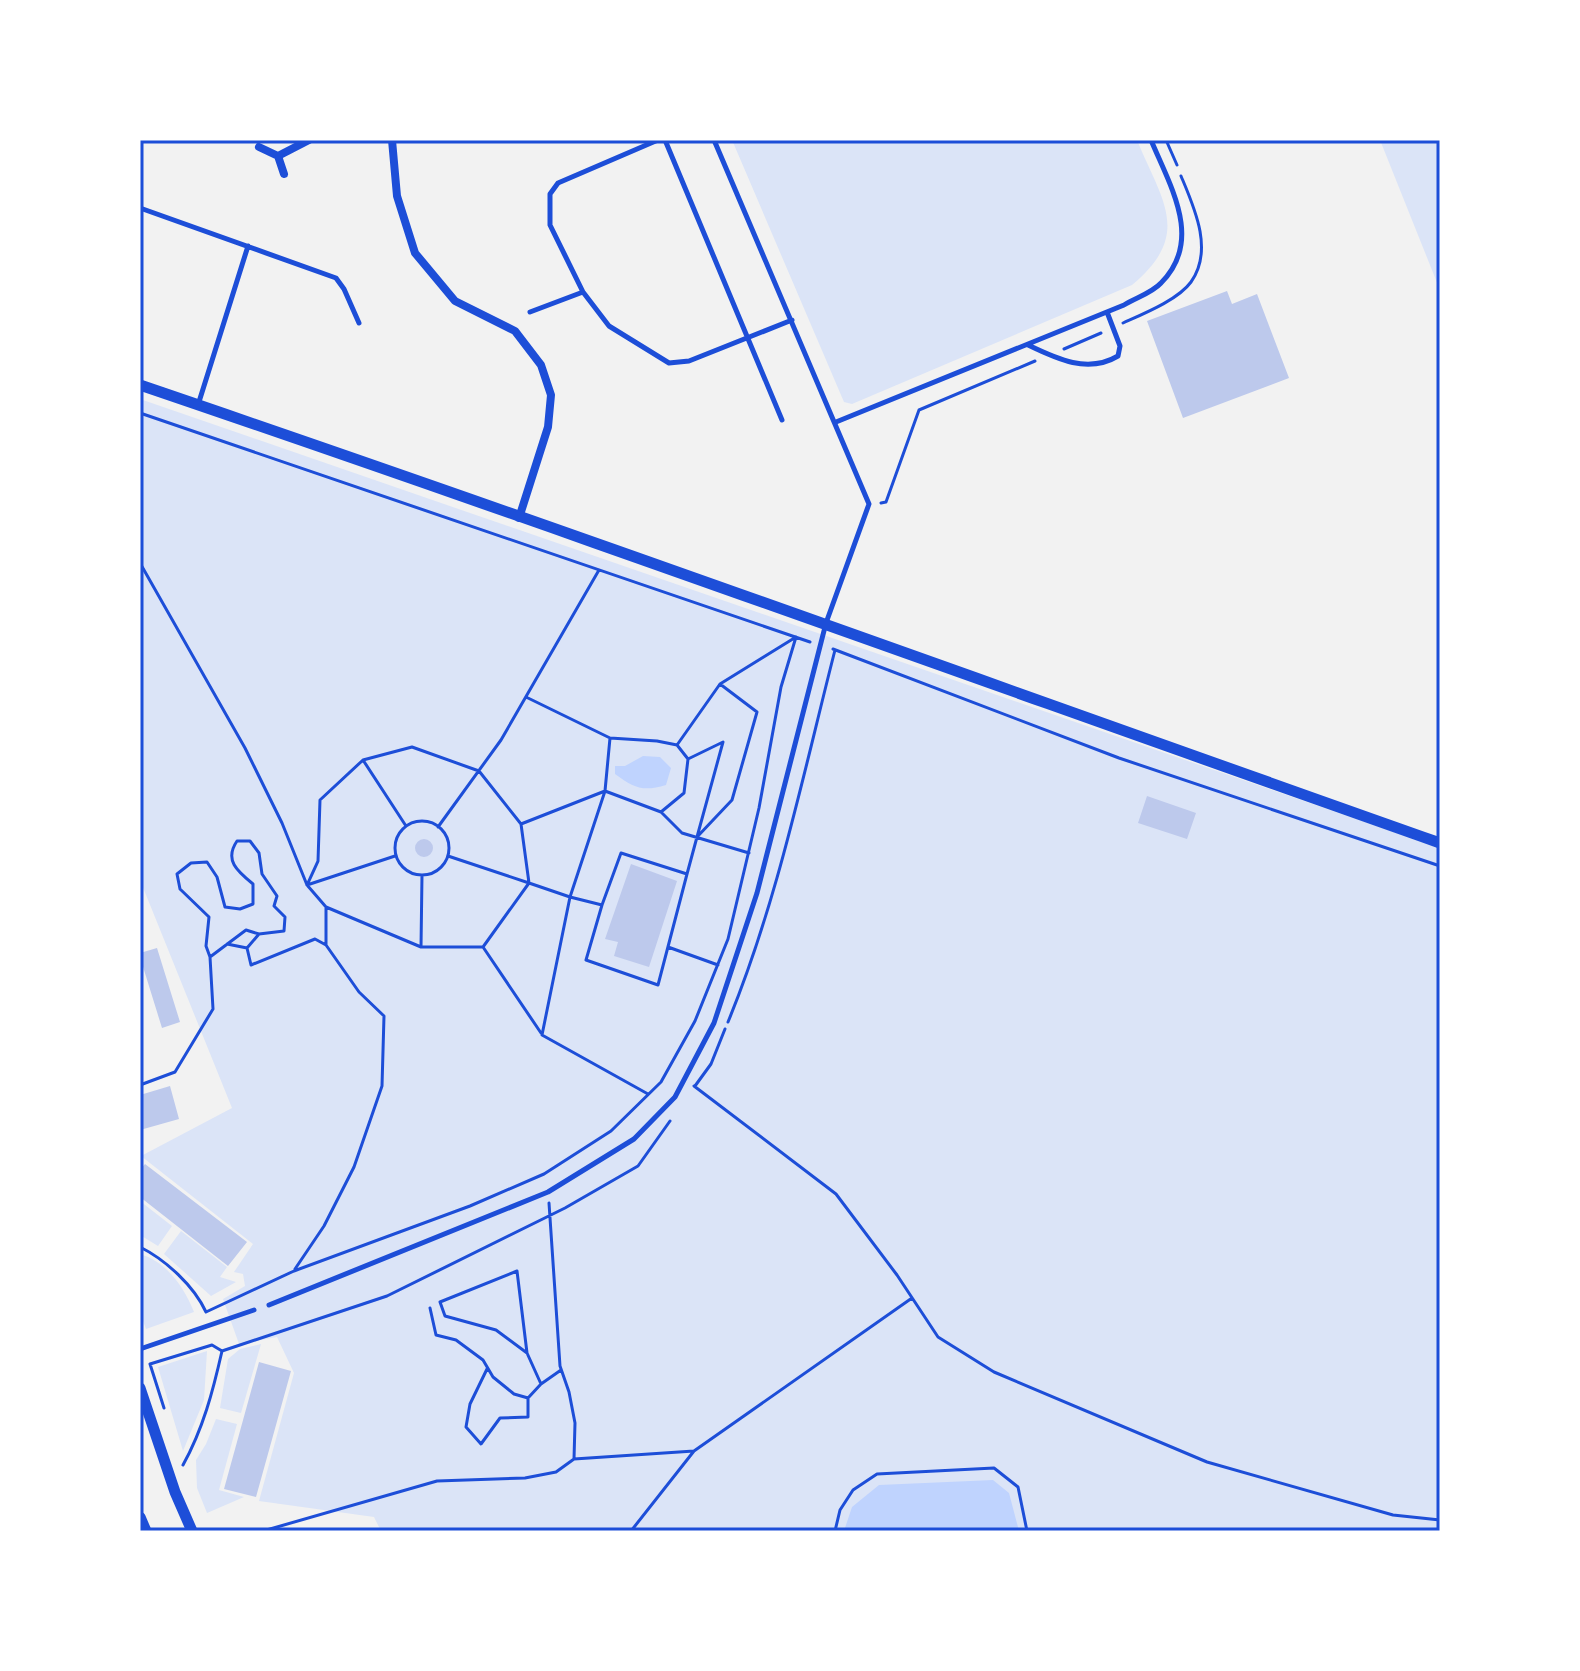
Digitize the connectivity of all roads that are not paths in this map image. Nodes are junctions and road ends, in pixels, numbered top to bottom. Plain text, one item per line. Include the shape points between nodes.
1 (309, 140) edge
2 (392, 140) edge
3 (658, 140) edge
4 (665, 140) edge
5 (714, 140) edge
6 (1151, 140) edge
7 (259, 147) dead end
8 (278, 156) junction
9 (284, 174) dead end
10 (140, 208) edge
11 (248, 246) junction
12 (583, 292) junction
13 (530, 312) dead end
14 (1107, 312) junction
15 (792, 320) junction
16 (359, 323) dead end
17 (746, 338) junction
18 (1028, 345) junction
19 (140, 385) edge
20 (198, 405) junction
21 (782, 420) dead end
22 (836, 422) junction
23 (519, 518) junction
24 (826, 623) junction
25 (1440, 843) edge
26 (269, 1305) dead end
27 (254, 1310) dead end
28 (140, 1349) edge
29 (140, 1388) edge
30 (140, 1517) edge
31 (146, 1531) edge
32 (192, 1531) edge

1 - 8 street
2 - 23 street via 397,196 415,253 455,301 515,331 541,365 551,395 548,427
3 - 12 lane via 558,183 550,194 550,225
4 - 17 lane
5 - 15 lane
6 - 14 lane via 1184,229 1178,258 1161,285
7 - 8 street
8 - 9 street
10 - 11 lane
11 - 16 lane via 336,278
11 - 20 lane
12 - 13 lane
12 - 17 lane via 609,326 669,363 689,361
14 - 18 lane
14 - 18 lane via 1120,346 1118,356 1105,364 1091,367
15 - 17 lane
15 - 22 lane
17 - 21 lane
18 - 22 lane
19 - 20 street
20 - 23 street
22 - 24 lane via 869,504
23 - 24 street
24 - 25 street
24 - 26 lane via 757,893 714,1023 675,1097 634,1139 548,1192
27 - 28 lane
29 - 32 street
30 - 31 street

